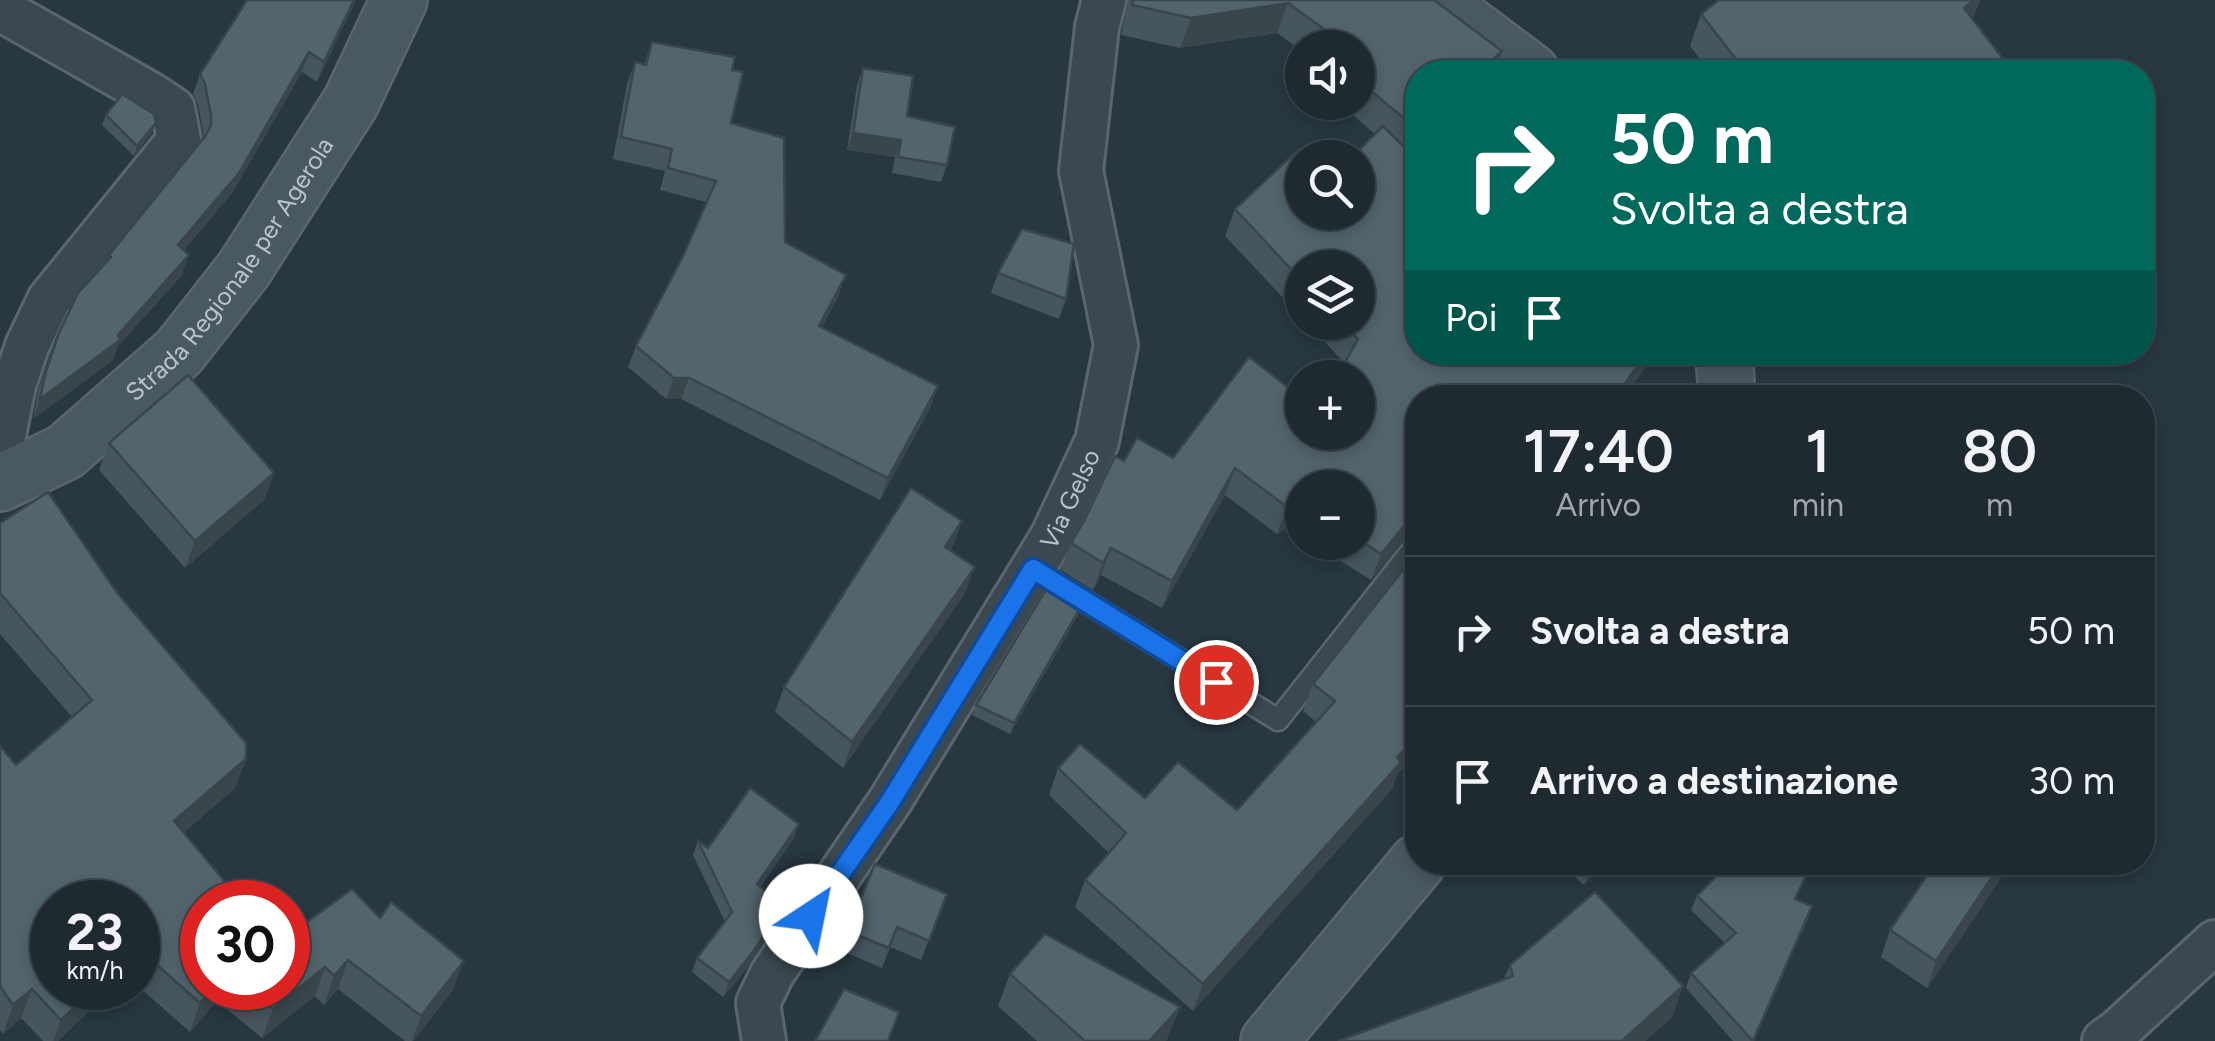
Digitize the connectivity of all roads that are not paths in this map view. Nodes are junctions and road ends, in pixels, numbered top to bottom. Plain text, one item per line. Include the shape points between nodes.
1 (399, 0) edge
2 (1104, 0) edge
3 (1434, 0) edge
4 (0, 9) edge
5 (1516, 60) edge
6 (5, 481) edge
7 (1405, 559) edge
8 (1033, 569) junction
9 (1407, 875) edge
10 (2215, 942) edge
11 (764, 1041) edge
12 (1268, 1041) edge
13 (2104, 1041) edge

1 - 6 main road, Strada Regionale per Agerola via 351,102 244,270 179,352 65,452
2 - 8 street, Via Gelso via 1081,170 1116,345 1098,440
3 - 5 main road
4 - 6 street via 152,94 172,109 180,140 50,300 14,385 2,445
7 - 8 lane via 1278,720
8 - 11 street, Via Gelso via 890,802 772,974 758,1003
9 - 12 main road
10 - 13 street

